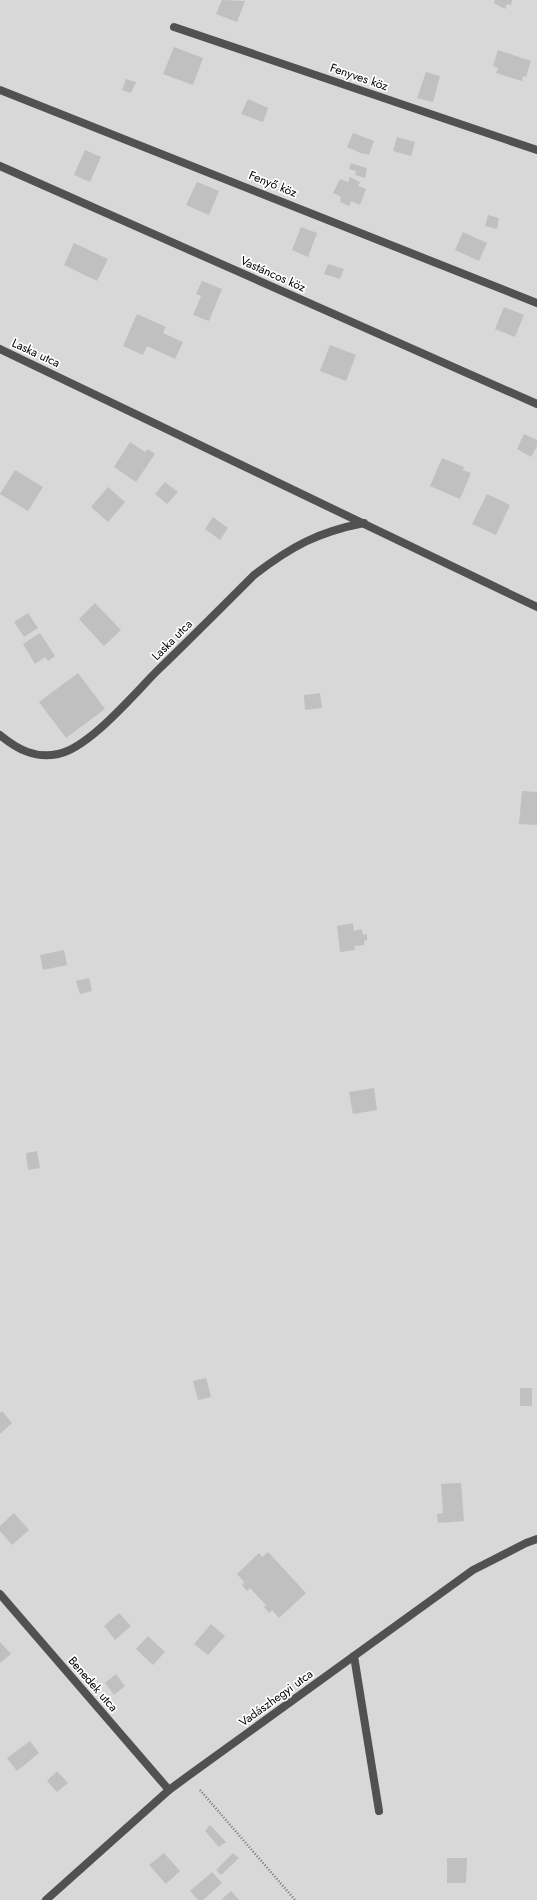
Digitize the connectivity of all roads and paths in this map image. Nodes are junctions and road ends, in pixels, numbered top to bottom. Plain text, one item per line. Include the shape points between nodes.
1 (174, 27) dead end
2 (0, 90) edge
3 (537, 150) edge
4 (0, 166) edge
5 (537, 303) edge
6 (0, 349) edge
7 (537, 404) edge
8 (364, 523) junction
9 (537, 607) edge
10 (0, 735) edge
11 (537, 1540) edge
12 (0, 1594) edge
13 (354, 1656) junction
14 (188, 1776) junction
15 (169, 1790) junction
16 (380, 1811) dead end
17 (49, 1899) edge
18 (295, 1900) edge

1 - 3 street, Fenyves köz
2 - 5 street, Fenyő köz
4 - 7 street, Vastáncos köz
6 - 8 street, Laska utca
8 - 9 street, Laska utca
8 - 10 street, Laska utca via 336,529 307,540 282,554 254,575 103,725 73,749 58,754 36,755 14,746
11 - 13 street, Vadászhegyi utca via 473,1570
12 - 15 street, Benedek utca
13 - 14 street, Vadászhegyi utca
13 - 16 street
14 - 15 street, Vadászhegyi utca
14 - 18 path
15 - 17 street, Vadászhegyi utca

